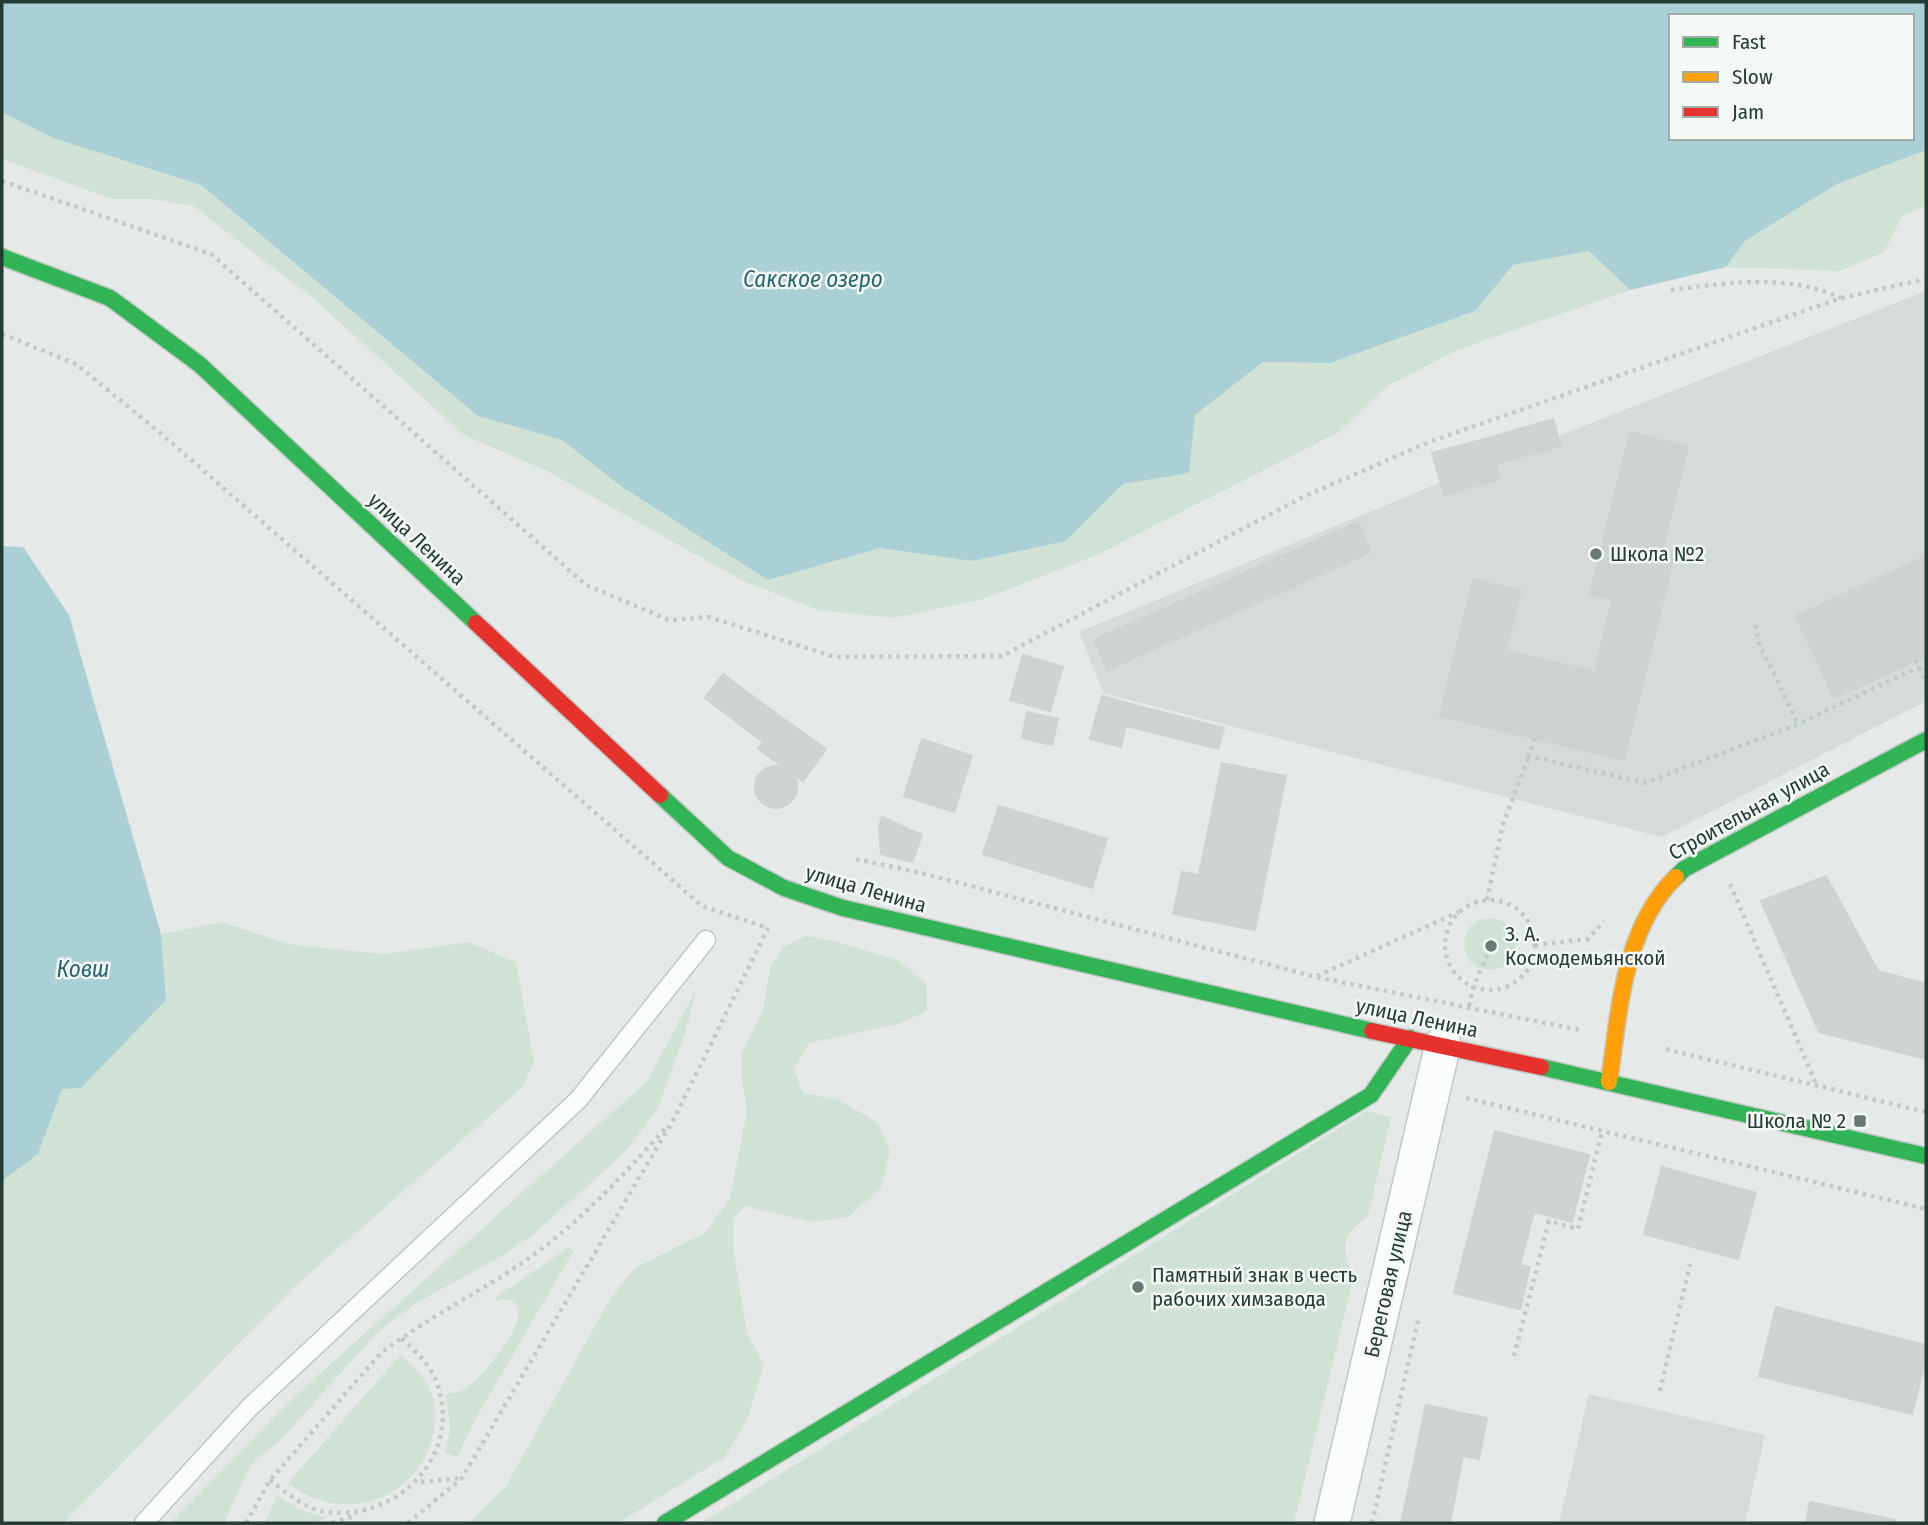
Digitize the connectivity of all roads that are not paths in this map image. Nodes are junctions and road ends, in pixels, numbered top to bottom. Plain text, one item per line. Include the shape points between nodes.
1 (2, 257) edge
2 (1926, 740) edge
3 (706, 940) dead end
4 (1426, 1041) junction
5 (1609, 1082) junction
6 (1926, 1156) edge
7 (144, 1523) edge
8 (665, 1523) edge
9 (1332, 1523) edge

1 - 4 street, улица Ленина via 110,298 200,364 728,858 784,888 843,908 1110,973
2 - 5 street, Строительная улица via 1667,881 1640,930
3 - 7 lane via 578,1100 249,1408
4 - 5 street, улица Ленина
4 - 8 street via 1371,1095
4 - 9 street, Береговая улица
5 - 6 street, улица Ленина

